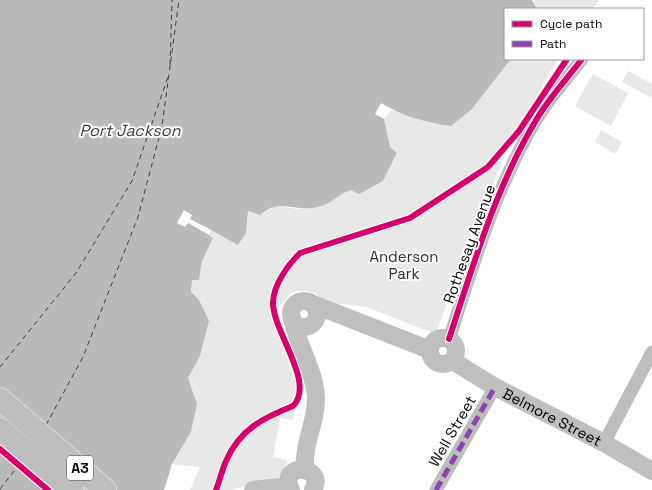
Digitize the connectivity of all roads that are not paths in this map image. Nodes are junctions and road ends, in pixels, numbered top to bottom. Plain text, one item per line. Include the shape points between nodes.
1 (581, 60) edge
2 (310, 303) junction
3 (342, 316) junction
4 (292, 318) junction
5 (313, 323) junction
6 (449, 339) junction
7 (430, 350) junction
8 (304, 352) junction
9 (652, 352) edge
10 (453, 361) junction
11 (495, 387) junction
12 (0, 399) edge
13 (0, 428) edge
14 (604, 443) junction
15 (305, 469) junction
16 (652, 471) edge
17 (290, 488) edge
18 (72, 490) edge
19 (105, 490) edge
20 (253, 490) edge
21 (313, 490) edge
22 (436, 490) edge

1 - 6 street, Rothesay Avenue via 534,123 506,181 487,223
2 - 3 main road
2 - 4 main road via 298,303 292,309
2 - 5 main road via 317,313
3 - 5 main road
3 - 7 main road
4 - 5 main road via 300,326
4 - 8 main road
5 - 8 main road via 307,333
6 - 7 main road via 437,339
6 - 10 main road via 456,349
7 - 10 main road via 431,358 437,364 446,365
8 - 15 main road via 312,375 316,399 305,445
9 - 14 street
10 - 11 main road, Belmore Street
11 - 14 main road, Belmore Street
11 - 22 street, Well Street
12 - 19 highway, A3
13 - 18 highway, A3
14 - 16 main road, Belmore Street
15 - 17 main road via 292,473 288,480
15 - 21 main road via 315,478
17 - 20 main road

